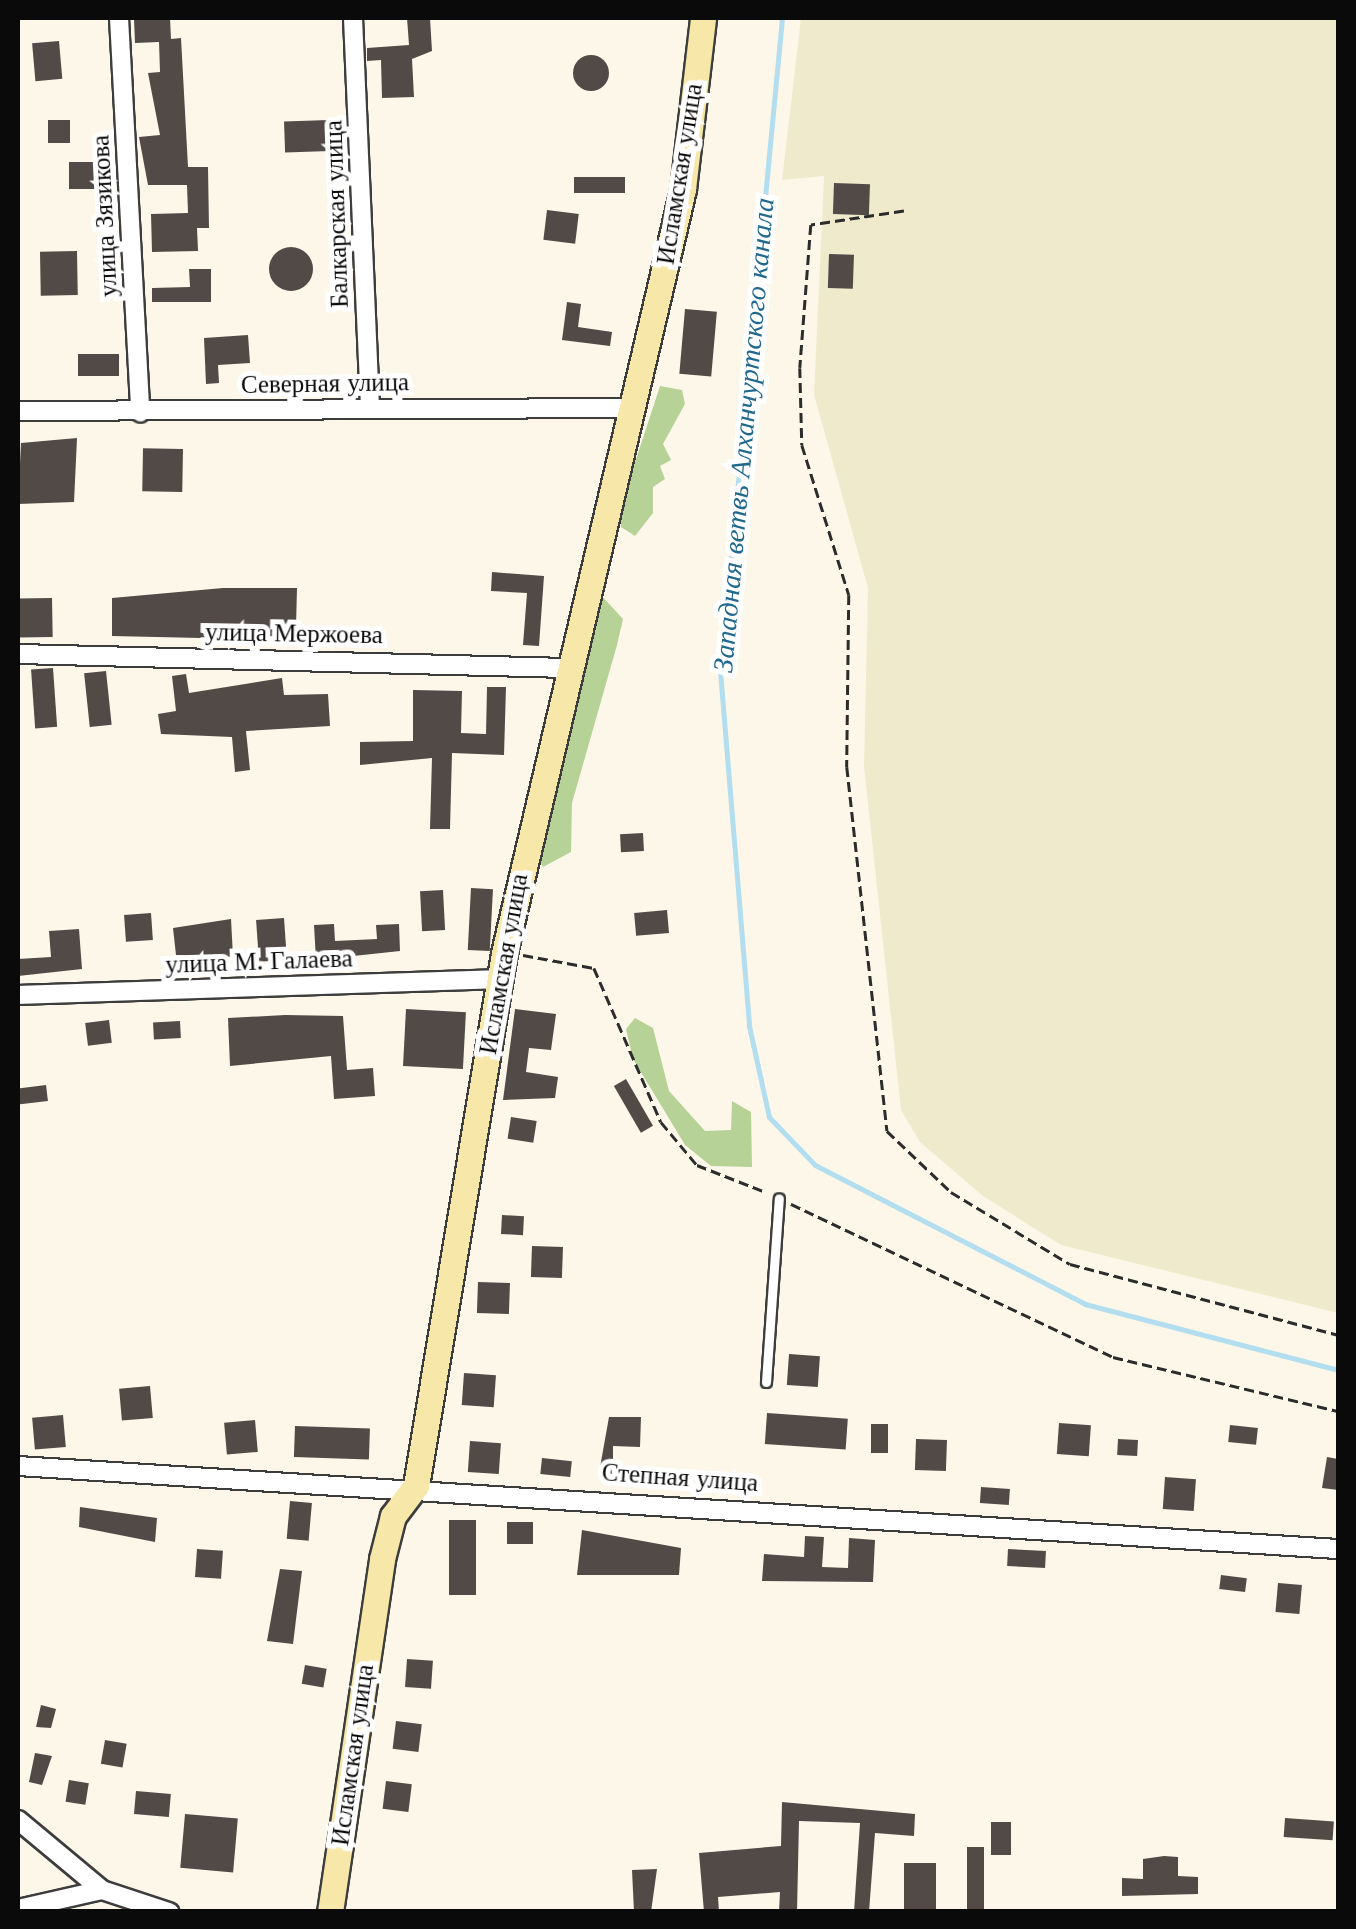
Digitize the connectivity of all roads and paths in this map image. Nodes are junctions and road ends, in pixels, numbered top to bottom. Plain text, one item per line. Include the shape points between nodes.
1 (119, 18) edge
2 (353, 18) edge
3 (704, 18) edge
4 (904, 212) dead end
5 (370, 408) junction
6 (633, 408) junction
7 (18, 411) edge
8 (140, 412) junction
9 (18, 654) edge
10 (568, 668) junction
11 (502, 966) junction
12 (18, 995) edge
13 (779, 1198) junction
14 (1338, 1334) edge
15 (766, 1382) dead end
16 (1338, 1411) edge
17 (18, 1466) edge
18 (416, 1486) junction
19 (1338, 1549) edge
20 (18, 1820) edge
21 (102, 1890) junction
22 (18, 1909) edge
23 (169, 1912) edge
24 (330, 1912) edge

1 - 8 street, улица Зязикова
2 - 5 street, Балкарская улица
3 - 6 street, Исламская улица via 683,189
4 - 14 path via 811,224 800,368 802,445 849,595 848,767 887,1131 950,1192 1070,1264
5 - 6 street, Северная улица
5 - 8 street, Северная улица
6 - 10 street, Исламская улица
7 - 8 street, Северная улица
9 - 10 street, улица Мержоева
10 - 11 street, Исламская улица
11 - 12 street, улица М. Галаева
11 - 13 path via 594,968 661,1122 697,1164
11 - 18 street, Исламская улица
13 - 15 lane
13 - 16 path via 1113,1357
17 - 18 street, Степная улица
18 - 19 street, Степная улица
18 - 24 street, Исламская улица via 393,1516 382,1559
20 - 21 street
21 - 22 street
21 - 23 street

